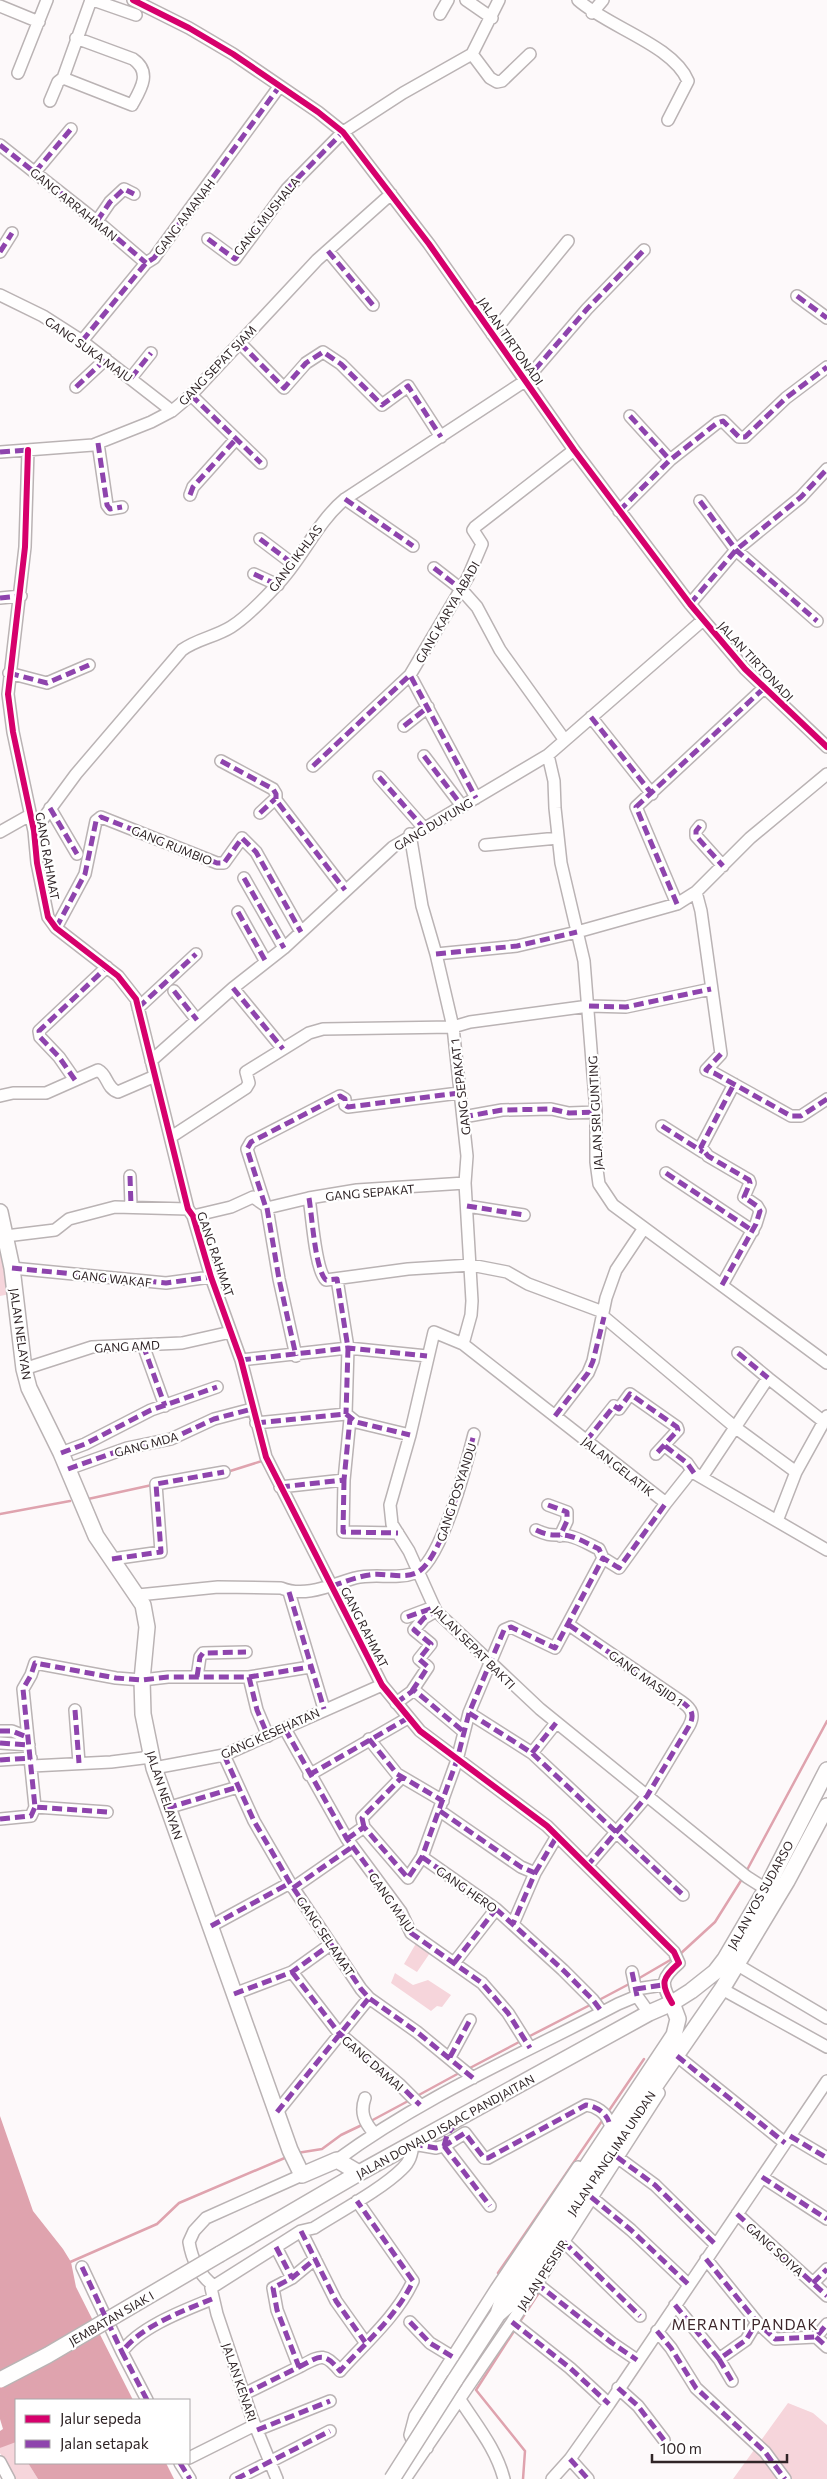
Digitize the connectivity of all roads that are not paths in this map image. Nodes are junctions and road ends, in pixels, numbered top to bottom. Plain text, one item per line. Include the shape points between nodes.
1 (47, 0) edge
2 (92, 0) edge
3 (133, 0) edge
4 (448, 0) edge
5 (466, 0) edge
6 (499, 0) edge
7 (578, 0) edge
8 (603, 0) edge
9 (0, 6) edge
10 (592, 13) junction
11 (440, 14) dead end
12 (136, 15) dead end
13 (492, 18) junction
14 (39, 22) junction
15 (76, 38) junction
16 (472, 54) junction
17 (530, 54) dead end
18 (18, 73) dead end
19 (63, 78) junction
20 (279, 87) junction
21 (50, 101) dead end
22 (668, 120) dead end
23 (71, 129) dead end
24 (343, 132) junction
25 (0, 145) edge
26 (35, 172) junction
27 (134, 194) dead end
28 (391, 194) junction
29 (97, 221) junction
30 (12, 233) dead end
31 (208, 239) dead end
32 (568, 241) dead end
33 (644, 250) dead end
34 (328, 251) junction
35 (0, 252) edge
36 (146, 263) junction
37 (0, 295) edge
38 (798, 296) dead end
39 (373, 305) dead end
40 (827, 318) edge
41 (492, 334) junction
42 (82, 341) junction
43 (240, 342) junction
44 (151, 353) dead end
45 (106, 359) junction
46 (827, 367) edge
47 (131, 378) junction
48 (525, 381) junction
49 (76, 387) dead end
50 (191, 395) junction
51 (172, 411) junction
52 (630, 416) dead end
53 (441, 437) junction
54 (236, 439) junction
55 (98, 443) junction
56 (28, 450) junction
57 (574, 450) junction
58 (0, 452) edge
59 (670, 460) junction
60 (261, 463) dead end
61 (827, 469) edge
62 (190, 495) dead end
63 (345, 500) junction
64 (700, 501) dead end
65 (122, 508) dead end
66 (619, 511) junction
67 (260, 539) dead end
68 (413, 546) dead end
69 (736, 550) junction
70 (293, 564) junction
71 (434, 568) dead end
72 (254, 574) dead end
73 (278, 585) junction
74 (461, 589) junction
75 (21, 596) junction
76 (0, 598) edge
77 (690, 604) junction
78 (703, 620) junction
79 (817, 621) dead end
80 (89, 665) dead end
81 (9, 673) junction
82 (410, 675) junction
83 (764, 688) junction
84 (428, 707) junction
85 (5, 714) edge
86 (591, 717) junction
87 (404, 726) dead end
88 (564, 739) junction
89 (827, 747) edge
90 (548, 755) junction
91 (424, 756) dead end
92 (221, 761) dead end
93 (313, 766) dead end
94 (827, 774) edge
95 (379, 777) dead end
96 (652, 794) junction
97 (275, 798) junction
98 (476, 798) junction
99 (462, 806) junction
100 (50, 808) junction
101 (260, 813) dead end
102 (30, 815) junction
103 (700, 826) dead end
104 (423, 827) junction
105 (34, 831) junction
106 (0, 832) edge
107 (410, 834) junction
108 (558, 838) junction
109 (486, 845) dead end
110 (77, 854) dead end
111 (723, 866) junction
112 (244, 878) dead end
113 (345, 890) junction
114 (696, 892) junction
115 (677, 904) junction
116 (238, 912) dead end
117 (56, 928) junction
118 (301, 932) junction
119 (578, 932) junction
120 (284, 948) junction
121 (196, 954) dead end
122 (436, 954) junction
123 (266, 962) junction
124 (107, 967) junction
125 (233, 988) junction
126 (711, 989) junction
127 (174, 991) dead end
128 (588, 1006) junction
129 (138, 1008) junction
130 (197, 1020) junction
131 (453, 1027) junction
132 (283, 1049) junction
133 (151, 1060) junction
134 (155, 1076) junction
135 (75, 1080) junction
136 (734, 1084) junction
137 (459, 1093) junction
138 (0, 1096) edge
139 (827, 1099) edge
140 (596, 1112) junction
141 (463, 1117) junction
142 (662, 1126) dead end
143 (171, 1137) junction
144 (703, 1152) junction
145 (666, 1173) dead end
146 (130, 1176) dead end
147 (465, 1183) junction
148 (310, 1198) junction
149 (131, 1206) junction
150 (266, 1206) junction
151 (467, 1206) junction
152 (0, 1212) edge
153 (191, 1213) junction
154 (524, 1215) dead end
155 (644, 1228) junction
156 (752, 1231) junction
157 (6, 1236) junction
158 (471, 1265) junction
159 (12, 1268) junction
160 (211, 1277) junction
161 (337, 1279) junction
162 (722, 1285) junction
163 (604, 1314) junction
164 (231, 1332) junction
165 (463, 1344) junction
166 (143, 1345) junction
167 (348, 1348) junction
168 (738, 1353) dead end
169 (296, 1356) junction
170 (427, 1356) junction
171 (241, 1360) junction
172 (827, 1363) edge
173 (24, 1369) junction
174 (768, 1378) junction
175 (216, 1387) dead end
176 (165, 1406) junction
177 (252, 1409) junction
178 (348, 1416) junction
179 (555, 1416) junction
180 (825, 1419) edge
181 (256, 1423) junction
182 (736, 1428) junction
183 (474, 1434) dead end
184 (410, 1435) junction
185 (586, 1442) junction
186 (61, 1453) junction
187 (68, 1469) junction
188 (224, 1472) dead end
189 (796, 1472) junction
190 (698, 1475) junction
191 (344, 1480) junction
192 (280, 1487) junction
193 (666, 1503) junction
194 (548, 1505) dead end
195 (777, 1520) junction
196 (536, 1530) dead end
197 (398, 1533) junction
198 (560, 1536) junction
199 (827, 1550) edge
200 (602, 1558) junction
201 (112, 1559) junction
202 (418, 1572) junction
203 (332, 1586) junction
204 (288, 1592) junction
205 (138, 1594) junction
206 (434, 1610) junction
207 (407, 1617) dead end
208 (568, 1625) junction
209 (246, 1652) dead end
210 (489, 1663) junction
211 (310, 1667) junction
212 (197, 1677) junction
213 (249, 1677) junction
214 (142, 1680) junction
215 (382, 1685) junction
216 (412, 1690) junction
217 (396, 1703) junction
218 (324, 1709) junction
219 (76, 1710) dead end
220 (469, 1713) junction
221 (408, 1718) junction
222 (556, 1723) junction
223 (285, 1729) junction
224 (0, 1732) edge
225 (464, 1732) junction
226 (268, 1736) junction
227 (369, 1739) junction
228 (28, 1741) junction
229 (0, 1743) edge
230 (532, 1753) junction
231 (224, 1755) junction
232 (0, 1760) edge
233 (457, 1760) junction
234 (31, 1762) junction
235 (153, 1762) junction
236 (78, 1763) junction
237 (827, 1770) edge
238 (309, 1775) junction
239 (402, 1777) junction
240 (238, 1787) junction
241 (647, 1796) junction
242 (441, 1806) junction
243 (35, 1807) junction
244 (167, 1808) junction
245 (107, 1812) dead end
246 (825, 1816) edge
247 (0, 1819) edge
248 (364, 1827) junction
249 (616, 1831) junction
250 (557, 1836) junction
251 (350, 1843) junction
252 (422, 1857) junction
253 (588, 1865) junction
254 (535, 1873) junction
255 (292, 1885) junction
256 (766, 1889) junction
257 (683, 1895) dead end
258 (496, 1909) junction
259 (513, 1924) junction
260 (211, 1926) junction
261 (331, 1944) junction
262 (454, 1963) junction
263 (736, 1964) junction
264 (292, 1972) junction
265 (634, 1984) junction
266 (663, 1985) junction
267 (722, 1989) junction
268 (234, 1994) junction
269 (369, 1998) junction
270 (672, 2003) junction
271 (598, 2006) junction
272 (649, 2012) junction
273 (827, 2018) edge
274 (470, 2020) dead end
275 (339, 2034) junction
276 (674, 2035) junction
277 (526, 2042) junction
278 (827, 2047) edge
279 (450, 2057) junction
280 (674, 2063) junction
281 (468, 2072) junction
282 (827, 2081) edge
283 (365, 2098) dead end
284 (639, 2099) junction
285 (418, 2103) junction
286 (276, 2112) junction
287 (606, 2116) junction
288 (459, 2119) junction
289 (368, 2126) junction
290 (788, 2139) junction
291 (412, 2144) junction
292 (444, 2146) junction
293 (827, 2158) edge
294 (620, 2159) junction
295 (337, 2160) junction
296 (296, 2163) junction
297 (359, 2173) junction
298 (602, 2173) junction
299 (762, 2177) junction
300 (564, 2194) junction
301 (594, 2200) junction
302 (357, 2201) junction
303 (490, 2206) dead end
304 (553, 2212) junction
305 (737, 2214) junction
306 (827, 2219) edge
307 (301, 2232) junction
308 (568, 2245) junction
309 (716, 2245) junction
310 (276, 2247) junction
311 (220, 2254) joint
312 (315, 2259) junction
313 (706, 2259) junction
314 (82, 2267) dead end
315 (827, 2269) edge
316 (292, 2278) junction
317 (813, 2283) junction
318 (689, 2285) junction
319 (214, 2286) junction
320 (542, 2287) junction
321 (827, 2296) edge
322 (212, 2299) junction
323 (675, 2305) junction
324 (498, 2314) junction
325 (640, 2316) dead end
326 (410, 2322) dead end
327 (757, 2322) junction
328 (827, 2324) edge
329 (517, 2326) junction
330 (657, 2331) junction
331 (816, 2337) junction
332 (365, 2342) junction
333 (827, 2347) edge
334 (122, 2352) junction
335 (453, 2357) junction
336 (719, 2359) junction
337 (637, 2360) junction
338 (299, 2367) junction
339 (448, 2377) junction
340 (0, 2380) edge
341 (732, 2381) dead end
342 (618, 2388) junction
343 (244, 2394) junction
344 (459, 2398) junction
345 (146, 2399) edge
346 (330, 2401) dead end
347 (609, 2404) junction
348 (256, 2428) junction
349 (330, 2431) dead end
350 (664, 2440) dead end
351 (427, 2448) junction
352 (190, 2458) edge
353 (570, 2458) junction
354 (0, 2462) edge
355 (270, 2462) junction
356 (181, 2464) edge
357 (9, 2479) edge
358 (190, 2479) edge
359 (236, 2479) edge
360 (277, 2479) edge
361 (392, 2479) edge
362 (405, 2479) edge
363 (504, 2479) edge
364 (552, 2479) edge
365 (588, 2479) edge
366 (785, 2479) edge

1 - 14 street
2 - 12 street
2 - 15 street
3 - 20 street, JALAN TIRTONADI via 189,28
4 - 11 street
5 - 13 street
6 - 13 street
7 - 10 street
8 - 10 street
9 - 14 street
10 - 22 street via 663,52 684,72 688,81
13 - 16 street
14 - 18 street
15 - 19 street
15 - 19 street via 140,63 144,71 140,90 132,105
16 - 17 street via 490,78 497,82
16 - 24 street
19 - 21 street
20 - 24 street, JALAN TIRTONADI
20 - 36 street, GANG AMANAH via 154,258
23 - 26 street
24 - 28 street, JALAN TIRTONADI
24 - 31 street, GANG MUSHALA via 287,189 235,259
25 - 26 street, GANG ARRAHMAN
26 - 29 street, GANG ARRAHMAN
27 - 29 street via 124,189
28 - 34 street, GANG SEPAT SIAM
28 - 41 street, JALAN TIRTONADI
29 - 36 street, GANG ARRAHMAN
30 - 35 street
32 - 41 street
33 - 48 street, GANG IKHLAS via 587,309
34 - 39 street
34 - 43 street, GANG SEPAT SIAM
36 - 42 street, GANG AMANAH
37 - 42 street, GANG SUKA MAJU via 43,316
38 - 40 street
41 - 48 street, JALAN TIRTONADI
42 - 45 street, GANG SUKA MAJU
43 - 50 street, GANG SEPAT SIAM
43 - 53 street via 284,388 306,363 323,352 341,364 382,405 408,386
44 - 47 street
45 - 47 street, GANG SUKA MAJU
45 - 49 street
46 - 59 street via 786,398 745,438 739,437 723,421
47 - 51 street, GANG SUKA MAJU
48 - 53 street, GANG IKHLAS
48 - 57 street, JALAN TIRTONADI
50 - 51 street, GANG SEPAT SIAM
50 - 54 street
51 - 55 street, GANG SEPAT SIAM
52 - 59 street
53 - 63 street, GANG IKHLAS
54 - 60 street
54 - 62 street via 193,487
55 - 56 street, GANG SEPAT SIAM
55 - 65 street via 107,505 110,509
56 - 58 street, GANG SEPAT SIAM
56 - 75 street, GANG RAHMAT
57 - 66 street, JALAN TIRTONADI
57 - 74 street, GANG KARYA ABADI via 474,527 482,550
59 - 66 street
61 - 69 street via 801,497
63 - 68 street
63 - 70 street, GANG IKHLAS via 323,522
64 - 69 street
66 - 77 street, JALAN TIRTONADI
67 - 70 street
69 - 77 street
69 - 79 street
70 - 73 street, GANG IKHLAS
71 - 74 street
72 - 73 street
73 - 100 street, GANG IKHLAS via 230,628 191,643 182,650
74 - 82 street, GANG KARYA ABADI
74 - 88 street via 477,607 500,650
75 - 76 street
75 - 81 street, GANG RAHMAT
77 - 78 street, JALAN TIRTONADI
78 - 83 street, JALAN TIRTONADI
78 - 86 street, GANG DUYUNG
80 - 81 street via 47,684
81 - 85 street, GANG RAHMAT
82 - 84 street
82 - 93 street, GANG KARYA ABADI
83 - 89 street, JALAN TIRTONADI
83 - 96 street
84 - 87 street
84 - 98 street
85 - 102 street, GANG RAHMAT
86 - 88 street, GANG DUYUNG
86 - 96 street
88 - 90 street, GANG DUYUNG
90 - 98 street, GANG DUYUNG
90 - 108 street, JALAN SRI GUNTING via 554,781
91 - 99 street
92 - 97 street via 273,789
94 - 111 street via 750,838
95 - 104 street
96 - 115 street via 636,810
97 - 101 street
97 - 113 street
98 - 99 street, GANG DUYUNG
99 - 104 street, GANG DUYUNG
100 - 105 street, GANG IKHLAS
100 - 110 street
102 - 105 street, GANG RAHMAT
102 - 106 street
103 - 111 street via 696,836
104 - 107 street, GANG DUYUNG
105 - 117 street, GANG RAHMAT via 48,917
107 - 113 street, GANG DUYUNG
107 - 122 street, GANG SEPAKAT 1 via 417,883
108 - 109 street
108 - 119 street, JALAN SRI GUNTING
111 - 114 street
112 - 120 street
113 - 118 street, GANG DUYUNG
114 - 115 street
114 - 126 street
115 - 119 street
116 - 123 street
117 - 118 street, GANG RUMBIO via 85,874 96,821 101,817 217,863 224,863 242,838 256,852
117 - 124 street, GANG RAHMAT
118 - 120 street, GANG DUYUNG
119 - 122 street via 517,946
119 - 128 street, JALAN SRI GUNTING
120 - 123 street, GANG DUYUNG
121 - 129 street
122 - 131 street, GANG SEPAKAT 1
123 - 125 street, GANG DUYUNG
124 - 129 street, GANG RAHMAT via 127,986
124 - 135 street via 39,1031
125 - 130 street, GANG DUYUNG
125 - 132 street
126 - 128 street via 626,1007
126 - 136 street via 721,1054 706,1070
127 - 130 street
128 - 131 street
128 - 140 street, JALAN SRI GUNTING
129 - 133 street, GANG RAHMAT
130 - 133 street, GANG DUYUNG
131 - 132 street via 323,1029 309,1033
131 - 137 street, GANG SEPAKAT 1
132 - 143 street via 246,1072 249,1083 246,1088
133 - 134 street, GANG RAHMAT
134 - 135 street via 118,1092 109,1086 98,1070
134 - 143 street, GANG RAHMAT
135 - 138 street via 46,1093
136 - 139 street via 791,1116 801,1116
136 - 144 street via 701,1146
137 - 141 street, GANG SEPAKAT 1
137 - 150 street via 348,1107 340,1096 251,1142 247,1149
140 - 141 street via 502,1110
140 - 155 street, JALAN SRI GUNTING via 599,1184 613,1204
141 - 147 street, GANG SEPAKAT 1 via 467,1156
142 - 144 street
143 - 153 street, GANG RAHMAT
144 - 156 street via 750,1181 744,1197 760,1211
145 - 156 street
146 - 149 street
147 - 148 street, GANG SEPAKAT via 357,1190
147 - 151 street, GANG SEPAKAT 1
148 - 150 street, GANG SEPAKAT
148 - 161 street via 322,1277
149 - 153 street, GANG SEPAKAT
149 - 157 street, GANG SEPAKAT via 69,1219 55,1230
150 - 153 street, GANG SEPAKAT via 253,1197 231,1207
150 - 169 street
151 - 154 street
151 - 158 street, GANG SEPAKAT 1
152 - 157 main road, JALAN NELAYAN
153 - 160 street, GANG RAHMAT
155 - 162 street, JALAN SRI GUNTING
155 - 163 street via 616,1270
156 - 162 street
157 - 159 main road, JALAN NELAYAN
158 - 161 street via 408,1269
158 - 163 street via 507,1272 528,1284
158 - 165 street, GANG SEPAKAT 1 via 471,1315
159 - 160 street, GANG WAKAF via 166,1283
159 - 173 main road, JALAN NELAYAN
160 - 164 street, GANG RAHMAT
161 - 167 street
162 - 172 street, JALAN SRI GUNTING
163 - 179 street via 588,1373
163 - 182 street
164 - 166 street, GANG AMD via 182,1343
164 - 171 street, GANG RAHMAT
165 - 170 street, JALAN SEPAT BAKTI via 434,1332
165 - 179 street, JALAN GELATIK
166 - 173 street, GANG AMD via 92,1347
166 - 176 street
167 - 169 street
167 - 170 street
167 - 178 street
168 - 174 street
169 - 171 street
170 - 184 street, JALAN SEPAT BAKTI
171 - 177 street, GANG RAHMAT
173 - 186 main road, JALAN NELAYAN via 29,1388
174 - 180 street
174 - 182 street, JALAN GELATIK
175 - 176 street
176 - 186 street
177 - 181 street, GANG RAHMAT
177 - 187 street, GANG MDA via 214,1419 171,1439 127,1448
178 - 181 street
178 - 184 street
178 - 191 street
179 - 185 street, JALAN GELATIK
180 - 189 street
181 - 192 street, GANG RAHMAT via 266,1457
182 - 189 street
182 - 190 street, JALAN GELATIK
183 - 202 street, GANG POSYANDU via 443,1535 433,1556
184 - 197 street, JALAN SEPAT BAKTI via 390,1505 392,1524
185 - 190 street via 614,1406 619,1409 630,1394 677,1427 674,1436 660,1450 687,1463
185 - 193 street, JALAN GELATIK
186 - 187 main road, JALAN NELAYAN
187 - 201 main road, JALAN NELAYAN via 96,1536
188 - 201 street via 156,1484 162,1552
189 - 195 street
190 - 193 street, JALAN GELATIK via 689,1474
190 - 195 street
191 - 192 street
191 - 197 street via 343,1532
192 - 203 street, GANG RAHMAT
193 - 200 street via 619,1568
194 - 198 street via 567,1512 567,1521
195 - 199 street
196 - 198 street via 551,1537
197 - 202 street, JALAN SEPAT BAKTI
198 - 200 street via 570,1536 600,1549
200 - 208 street
201 - 205 main road, JALAN NELAYAN
202 - 203 street via 406,1576 370,1574
202 - 206 street, JALAN SEPAT BAKTI
203 - 204 street via 300,1593
203 - 215 street, GANG RAHMAT
204 - 205 street via 281,1588 218,1587
204 - 211 street
205 - 214 main road, JALAN NELAYAN via 147,1627
206 - 207 street
206 - 210 street, JALAN SEPAT BAKTI
206 - 216 street via 414,1630 431,1644 419,1659 428,1667
208 - 210 street via 555,1648 511,1627 506,1628
208 - 241 street, GANG MASJID 1 via 692,1711 689,1726
209 - 212 street via 203,1652
210 - 220 street via 489,1671
210 - 222 street, JALAN SEPAT BAKTI
211 - 213 street
211 - 218 street
212 - 213 street
212 - 214 street
213 - 226 street via 257,1710
214 - 228 street via 35,1662 23,1688
214 - 235 main road, JALAN NELAYAN via 143,1714
215 - 217 street, GANG RAHMAT
215 - 218 street, GANG KESEHATAN
216 - 217 street
216 - 225 street
217 - 221 street, GANG RAHMAT
218 - 223 street, GANG KESEHATAN
219 - 236 street
220 - 225 street
220 - 230 street
221 - 227 street
221 - 233 street, GANG RAHMAT
222 - 230 street
222 - 241 street, JALAN SEPAT BAKTI
223 - 226 street, GANG KESEHATAN
223 - 238 street, GANG MAJU
224 - 228 street via 12,1731
225 - 233 street
226 - 231 street, GANG KESEHATAN
227 - 238 street
227 - 239 street via 388,1766
228 - 229 street
228 - 234 street
230 - 249 street
231 - 235 street, GANG KESEHATAN
231 - 240 street, GANG SELAMAT
232 - 234 street, GANG KESEHATAN
233 - 242 street
233 - 250 street, GANG RAHMAT via 536,1816
234 - 236 street, GANG KESEHATAN
234 - 243 street
235 - 236 street, GANG KESEHATAN
235 - 244 main road, JALAN NELAYAN
237 - 256 main road, JALAN YOS SUDARSO
238 - 251 street, GANG MAJU
239 - 242 street
239 - 248 street via 362,1818
240 - 244 street
240 - 255 street, GANG SELAMAT via 254,1822
241 - 249 street
241 - 256 street, JALAN SEPAT BAKTI
242 - 252 street
242 - 254 street via 521,1867
243 - 245 street
243 - 247 street via 31,1816
244 - 260 main road, JALAN NELAYAN
246 - 263 main road, JALAN YOS SUDARSO
248 - 251 street
248 - 252 street via 408,1878
249 - 253 street
249 - 257 street
250 - 253 street, GANG RAHMAT
250 - 254 street
251 - 255 street
251 - 262 street, GANG MAJU via 401,1912 411,1933
252 - 258 street, GANG HERO
253 - 266 street, GANG RAHMAT via 677,1957
254 - 259 street
255 - 260 street
255 - 261 street, GANG SELAMAT
256 - 270 main road, JALAN YOS SUDARSO via 715,1972
258 - 259 street, GANG HERO
258 - 262 street
259 - 271 street, GANG HERO
260 - 268 main road, JALAN NELAYAN
261 - 264 street
261 - 269 street, GANG SELAMAT
262 - 277 street, GANG MAJU via 495,1997
263 - 267 main road, JALAN YOS SUDARSO
263 - 273 street
264 - 268 street
264 - 275 street, GANG DAMAI
265 - 266 street
265 - 271 street
265 - 272 street
266 - 270 street
267 - 278 street
267 - 280 main road, JALAN PANGLIMA UNDAN
268 - 286 main road, JALAN NELAYAN
269 - 275 street
269 - 279 street, GANG SELAMAT
270 - 272 main road, JALAN DONALD ISAAC PANDJAITAN
270 - 276 main road via 678,2019
271 - 277 street
272 - 288 main road, JALAN DONALD ISAAC PANDJAITAN
274 - 279 street
275 - 285 street, GANG DAMAI
275 - 286 street
276 - 284 main road, JALAN PANGLIMA UNDAN
276 - 287 street via 663,2042
277 - 281 street
279 - 281 street, GANG SELAMAT
280 - 284 main road, JALAN PANGLIMA UNDAN
280 - 290 street
280 - 294 street, JALAN PESISIR
281 - 285 street
282 - 290 street
283 - 289 street via 362,2108
284 - 298 main road, JALAN PANGLIMA UNDAN
284 - 300 main road, JALAN PANGLIMA UNDAN
285 - 289 street
286 - 296 main road, JALAN NELAYAN
287 - 292 street via 586,2105 488,2158 465,2133
287 - 300 street
288 - 291 main road, JALAN DONALD ISAAC PANDJAITAN
288 - 292 street via 447,2135
289 - 295 street
290 - 293 street
290 - 299 street
291 - 292 street via 430,2148
291 - 297 main road, JALAN DONALD ISAAC PANDJAITAN
291 - 302 street via 410,2157 403,2169
292 - 303 street
294 - 298 street, JALAN PESISIR
294 - 309 street via 655,2185
295 - 296 main road
295 - 297 main road
296 - 319 street via 206,2218 194,2231 189,2242 196,2266
297 - 311 main road, JALAN DONALD ISAAC PANDJAITAN
298 - 301 street, JALAN PESISIR
298 - 324 main road, JALAN PANGLIMA UNDAN via 514,2300
299 - 305 street
299 - 306 street
300 - 304 main road, JALAN PANGLIMA UNDAN
301 - 308 street, JALAN PESISIR
301 - 318 street
302 - 307 street via 314,2228
302 - 332 street via 413,2281 395,2311
304 - 324 main road, JALAN PANGLIMA UNDAN via 512,2279
304 - 335 street
305 - 309 street
305 - 317 street, GANG SOIYA
307 - 310 street
307 - 312 street
308 - 320 street, JALAN PESISIR
308 - 325 street
309 - 313 street
310 - 316 street
310 - 319 street
311 - 340 main road, JEMBATAN SIAK I, bridge
312 - 316 street
312 - 332 street via 336,2301
313 - 318 street
313 - 327 street
314 - 334 street
315 - 317 street, GANG SOIYA
316 - 338 street via 273,2288
317 - 321 street, GANG SOIYA
318 - 323 street
319 - 322 street, JALAN KENARI via 210,2290
320 - 329 street, JALAN PESISIR
320 - 337 street
322 - 334 street via 186,2309 143,2333 130,2341
322 - 343 street, JALAN KENARI
323 - 330 street
323 - 336 street
324 - 339 main road, JALAN PANGLIMA UNDAN
326 - 335 street via 430,2343
327 - 331 street via 778,2340
327 - 336 street via 746,2340
328 - 331 street
329 - 344 street, JALAN PESISIR
329 - 347 street
330 - 337 street
330 - 366 street via 696,2388 765,2452
331 - 333 street
332 - 338 street via 340,2371 322,2356
334 - 345 street
335 - 339 street
336 - 341 street
337 - 342 street
338 - 343 street
339 - 351 street via 411,2425 413,2442
339 - 361 main road, JALAN PANGLIMA UNDAN, bridge
342 - 347 street
342 - 350 street via 638,2406
343 - 348 street, JALAN KENARI
344 - 351 street, JALAN PESISIR
344 - 363 street via 486,2437
346 - 348 street
347 - 353 street
348 - 352 street
348 - 355 street, JALAN KENARI
349 - 355 street
351 - 362 street, JALAN PESISIR
353 - 364 street
353 - 365 street
354 - 357 street
355 - 359 street
355 - 360 street, JALAN KENARI
356 - 358 street

